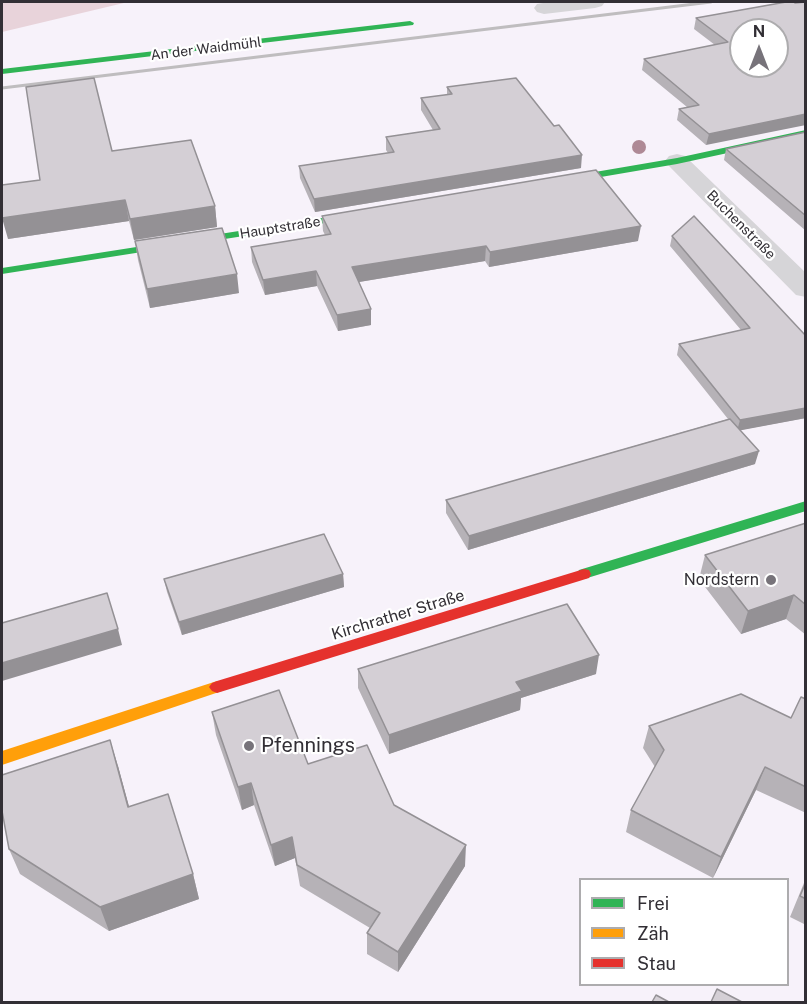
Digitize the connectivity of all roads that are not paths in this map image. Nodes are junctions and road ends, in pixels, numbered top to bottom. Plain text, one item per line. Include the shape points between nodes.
1 (594, 2) edge
2 (543, 8) dead end
3 (410, 23) dead end
4 (2, 72) edge
5 (806, 133) edge
6 (677, 161) junction
7 (537, 185) edge
8 (386, 211) edge
9 (2, 271) edge
10 (806, 289) edge
11 (806, 506) edge
12 (2, 758) edge

1 - 2 street
3 - 4 street, An der Waidmühl
5 - 6 street
6 - 7 street
6 - 10 street, Buchenstraße
8 - 9 street, Hauptstraße
11 - 12 street, Kirchrather Straße via 180,699

